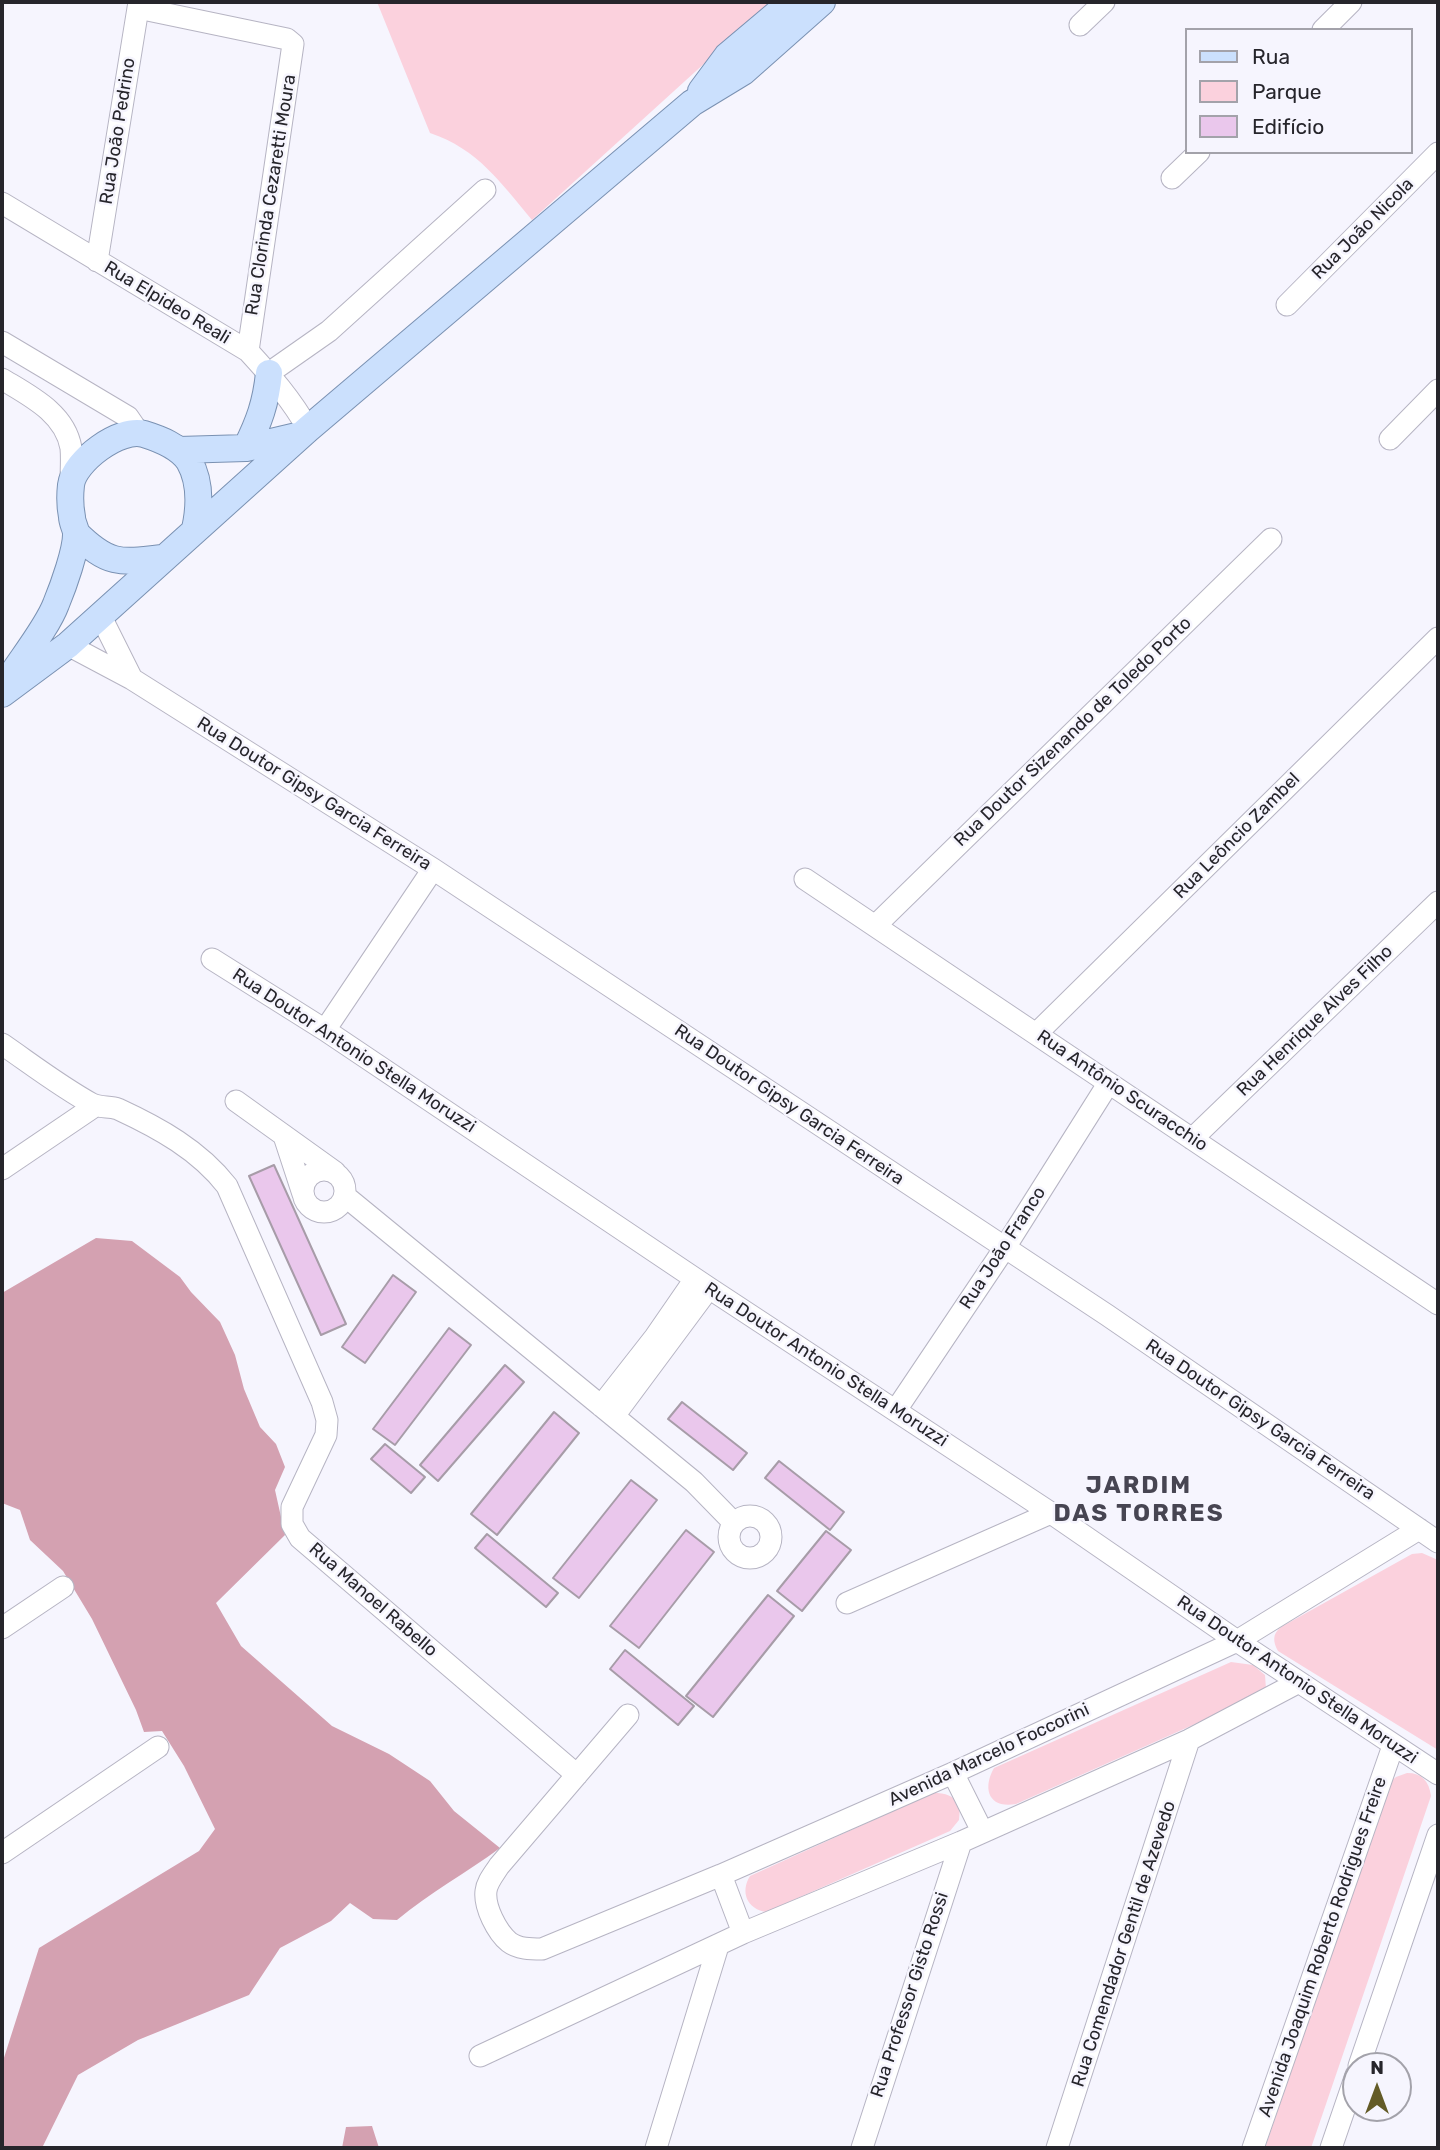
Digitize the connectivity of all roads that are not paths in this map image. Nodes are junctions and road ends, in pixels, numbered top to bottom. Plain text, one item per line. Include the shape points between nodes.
1 (791, 2) edge
2 (822, 2) edge
3 (1104, 2) edge
4 (1351, 2) edge
5 (138, 5) edge
6 (1080, 25) dead end
7 (1325, 28) edge
8 (692, 103) junction
9 (1438, 153) edge
10 (1197, 154) edge
11 (1172, 178) dead end
12 (485, 190) dead end
13 (2, 203) edge
14 (97, 261) junction
15 (1287, 305) dead end
16 (2, 342) edge
17 (248, 351) junction
18 (269, 373) junction
19 (2, 379) edge
20 (1438, 390) edge
21 (305, 432) junction
22 (139, 433) junction
23 (1390, 439) dead end
24 (246, 448) junction
25 (179, 450) junction
26 (71, 482) junction
27 (195, 529) junction
28 (76, 533) junction
29 (1271, 539) dead end
30 (162, 558) junction
31 (55, 607) junction
32 (101, 617) junction
33 (1438, 638) edge
34 (68, 645) junction
35 (132, 679) junction
36 (2, 692) edge
37 (433, 869) junction
38 (805, 879) dead end
39 (1438, 902) edge
40 (876, 926) junction
41 (212, 959) dead end
42 (325, 1030) junction
43 (1036, 1034) junction
44 (2, 1044) edge
45 (1108, 1084) junction
46 (236, 1101) dead end
47 (95, 1106) junction
48 (284, 1136) junction
49 (1192, 1139) junction
50 (2, 1169) edge
51 (337, 1173) junction
52 (303, 1194) junction
53 (345, 1196) junction
54 (1004, 1248) junction
55 (702, 1283) junction
56 (1438, 1304) edge
57 (896, 1410) junction
58 (607, 1411) junction
59 (1051, 1513) junction
60 (734, 1523) dead end
61 (1419, 1529) junction
62 (1438, 1542) edge
63 (62, 1587) dead end
64 (846, 1603) dead end
65 (2, 1628) edge
66 (1237, 1641) junction
67 (1299, 1682) junction
68 (628, 1715) dead end
69 (1189, 1740) junction
70 (1393, 1746) junction
71 (158, 1747) dead end
72 (953, 1773) junction
73 (1438, 1774) edge
74 (577, 1775) junction
75 (982, 1830) junction
76 (1438, 1835) edge
77 (961, 1842) junction
78 (2, 1853) edge
79 (720, 1875) junction
80 (743, 1933) junction
81 (718, 1946) junction
82 (1364, 2052) edge
83 (481, 2056) dead end
84 (1342, 2115) edge
85 (656, 2148) edge
86 (862, 2148) edge
87 (1057, 2148) edge
88 (1253, 2148) edge
89 (1331, 2148) edge

1 - 8 main road via 727,56
2 - 8 main road via 743,72
3 - 6 street
4 - 7 street
5 - 14 street, Rua João Pedrino
5 - 17 street, Rua Clorinda Cezaretti Moura via 289,40 294,47
8 - 21 main road
9 - 15 street, Rua João Nicola
10 - 11 street
12 - 18 street via 329,331
13 - 14 street, Rua Elpideo Reali
14 - 17 street, Rua Elpideo Reali
16 - 22 street via 128,417
17 - 18 street, Rua Elpideo Reali
18 - 21 street, Rua Elpideo Reali via 299,413
18 - 24 main road via 266,401
19 - 26 street via 40,402 65,428 71,449
20 - 23 street
21 - 24 main road
21 - 27 main road
22 - 25 main road
22 - 26 main road via 107,443 88,457
24 - 25 main road
25 - 27 main road via 196,479
26 - 28 main road
27 - 30 main road
28 - 30 main road via 93,551 124,563
28 - 31 main road
29 - 40 street, Rua Doutor Sizenando de Toledo Porto
30 - 32 main road
31 - 34 main road
31 - 36 main road
32 - 34 main road
32 - 35 street
33 - 43 street, Rua Leôncio Zambel
34 - 35 street, Rua Doutor Gipsy Garcia Ferreira
34 - 36 main road
35 - 37 street, Rua Doutor Gipsy Garcia Ferreira
37 - 42 street
37 - 54 street, Rua Doutor Gipsy Garcia Ferreira
38 - 40 street, Rua Antônio Scuracchio
39 - 49 street, Rua Henrique Alves Filho
40 - 43 street, Rua Antônio Scuracchio
41 - 42 street, Rua Doutor Antonio Stella Moruzzi
42 - 55 street, Rua Doutor Antonio Stella Moruzzi
43 - 45 street, Rua Antônio Scuracchio
44 - 47 street, Rua Manoel Rabello
45 - 49 street, Rua Antônio Scuracchio
45 - 54 street, Rua João Franco
46 - 48 street
47 - 50 street
47 - 74 street, Rua Manoel Rabello via 113,1107 143,1121 200,1156 227,1186 327,1420 326,1435 292,1507 292,1524 300,1538
48 - 51 street
48 - 52 street
49 - 56 street, Rua Antônio Scuracchio
51 - 52 street via 312,1173
51 - 53 street
52 - 53 street via 310,1208 327,1212 342,1204
53 - 58 street
54 - 57 street, Rua João Franco
54 - 61 street, Rua Doutor Gipsy Garcia Ferreira
55 - 57 street, Rua Doutor Antonio Stella Moruzzi
55 - 58 street via 655,1337
57 - 59 street, Rua Doutor Antonio Stella Moruzzi
58 - 60 street via 694,1482
59 - 64 street
59 - 66 street, Rua Doutor Antonio Stella Moruzzi
61 - 62 street, Rua Doutor Gipsy Garcia Ferreira
61 - 66 street, Avenida Marcelo Foccorini
63 - 65 street
66 - 67 street, Rua Doutor Antonio Stella Moruzzi
66 - 72 street, Avenida Marcelo Foccorini
67 - 69 street
67 - 70 street, Rua Doutor Antonio Stella Moruzzi
68 - 74 street
69 - 75 street
69 - 87 street, Rua Comendador Gentil de Azevedo
70 - 73 street, Rua Doutor Antonio Stella Moruzzi
70 - 88 street, Avenida Joaquim Roberto Rodrigues Freire
71 - 78 street
72 - 75 street
72 - 79 street, Avenida Marcelo Foccorini
74 - 79 street, Avenida Marcelo Foccorini via 487,1884 485,1895 493,1920 510,1943 542,1949
75 - 77 street
76 - 82 street
77 - 80 street
77 - 86 street, Rua Professor Gisto Rossi
79 - 80 street
80 - 81 street
81 - 83 street
81 - 85 street
84 - 89 street

